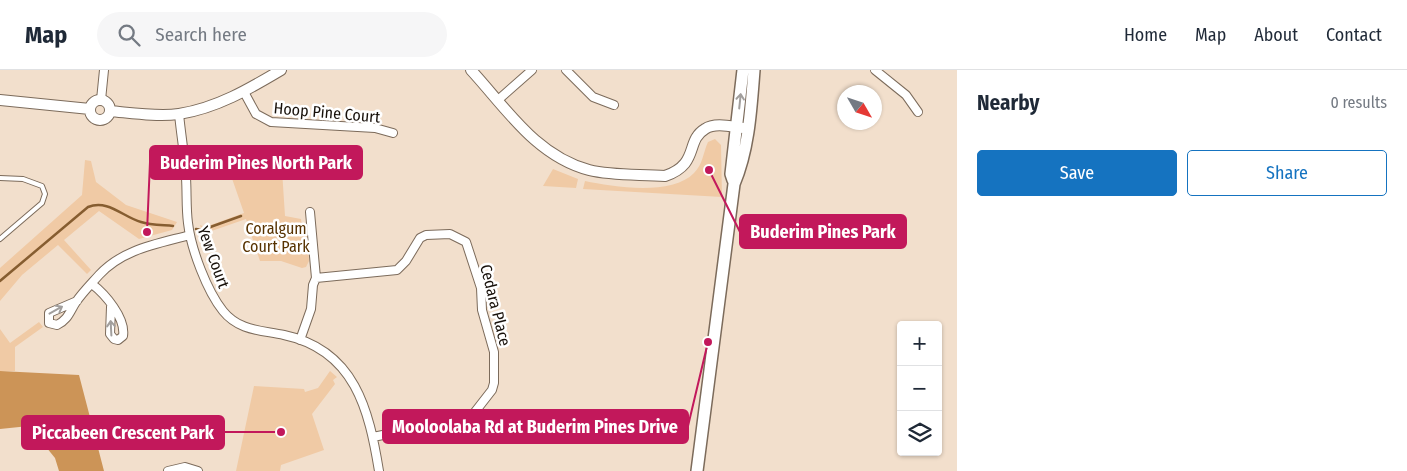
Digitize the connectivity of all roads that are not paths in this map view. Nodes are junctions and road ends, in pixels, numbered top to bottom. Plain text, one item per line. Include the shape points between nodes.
1 (104, 70) edge
2 (281, 70) edge
3 (471, 70) edge
4 (532, 70) edge
5 (566, 70) edge
6 (743, 70) edge
7 (754, 70) edge
8 (875, 70) edge
9 (244, 92) junction
10 (0, 100) edge
11 (101, 100) junction
12 (498, 100) junction
13 (614, 105) dead end
14 (90, 109) junction
15 (110, 111) junction
16 (918, 112) dead end
17 (179, 114) junction
18 (742, 128) junction
19 (393, 133) dead end
20 (0, 178) edge
21 (310, 212) dead end
22 (190, 235) junction
23 (0, 239) edge
24 (316, 278) junction
25 (92, 284) junction
26 (77, 301) dead end
27 (111, 307) dead end
28 (300, 340) junction
29 (373, 437) junction
30 (168, 471) edge
31 (198, 471) edge
32 (379, 471) edge
33 (696, 471) edge

1 - 11 street
2 - 9 street
3 - 12 street
4 - 12 street
5 - 13 street via 594,98
18 -> 6 main road
7 - 18 main road
8 - 16 street via 906,94
9 - 17 street
9 - 19 street, Hoop Pine Court via 256,114 271,122 375,128
10 - 14 street
11 - 14 street via 95,101
11 - 15 street via 109,105
12 - 18 street via 539,145 556,157 607,173 665,176 676,172 690,157 697,137 704,129 716,126
14 - 15 street via 93,118 99,120 107,117
15 - 17 street
17 - 22 street, Yew Court
18 - 33 main road via 731,174 734,184
20 - 23 lane via 27,180 42,186 45,194 42,203
21 - 24 street
22 - 25 street via 127,253
22 - 28 street, Yew Court via 211,294 224,313 249,329
24 - 28 street via 311,309
24 - 29 street, Cedara Place via 397,270 420,238 426,235 450,234 466,242 481,288 482,310 494,352 494,383 488,396 471,417
25 - 26 street
25 - 27 street
28 - 29 street, Yew Court via 322,351 348,376 362,399
29 - 32 street, Yew Court
30 - 31 street via 185,468

